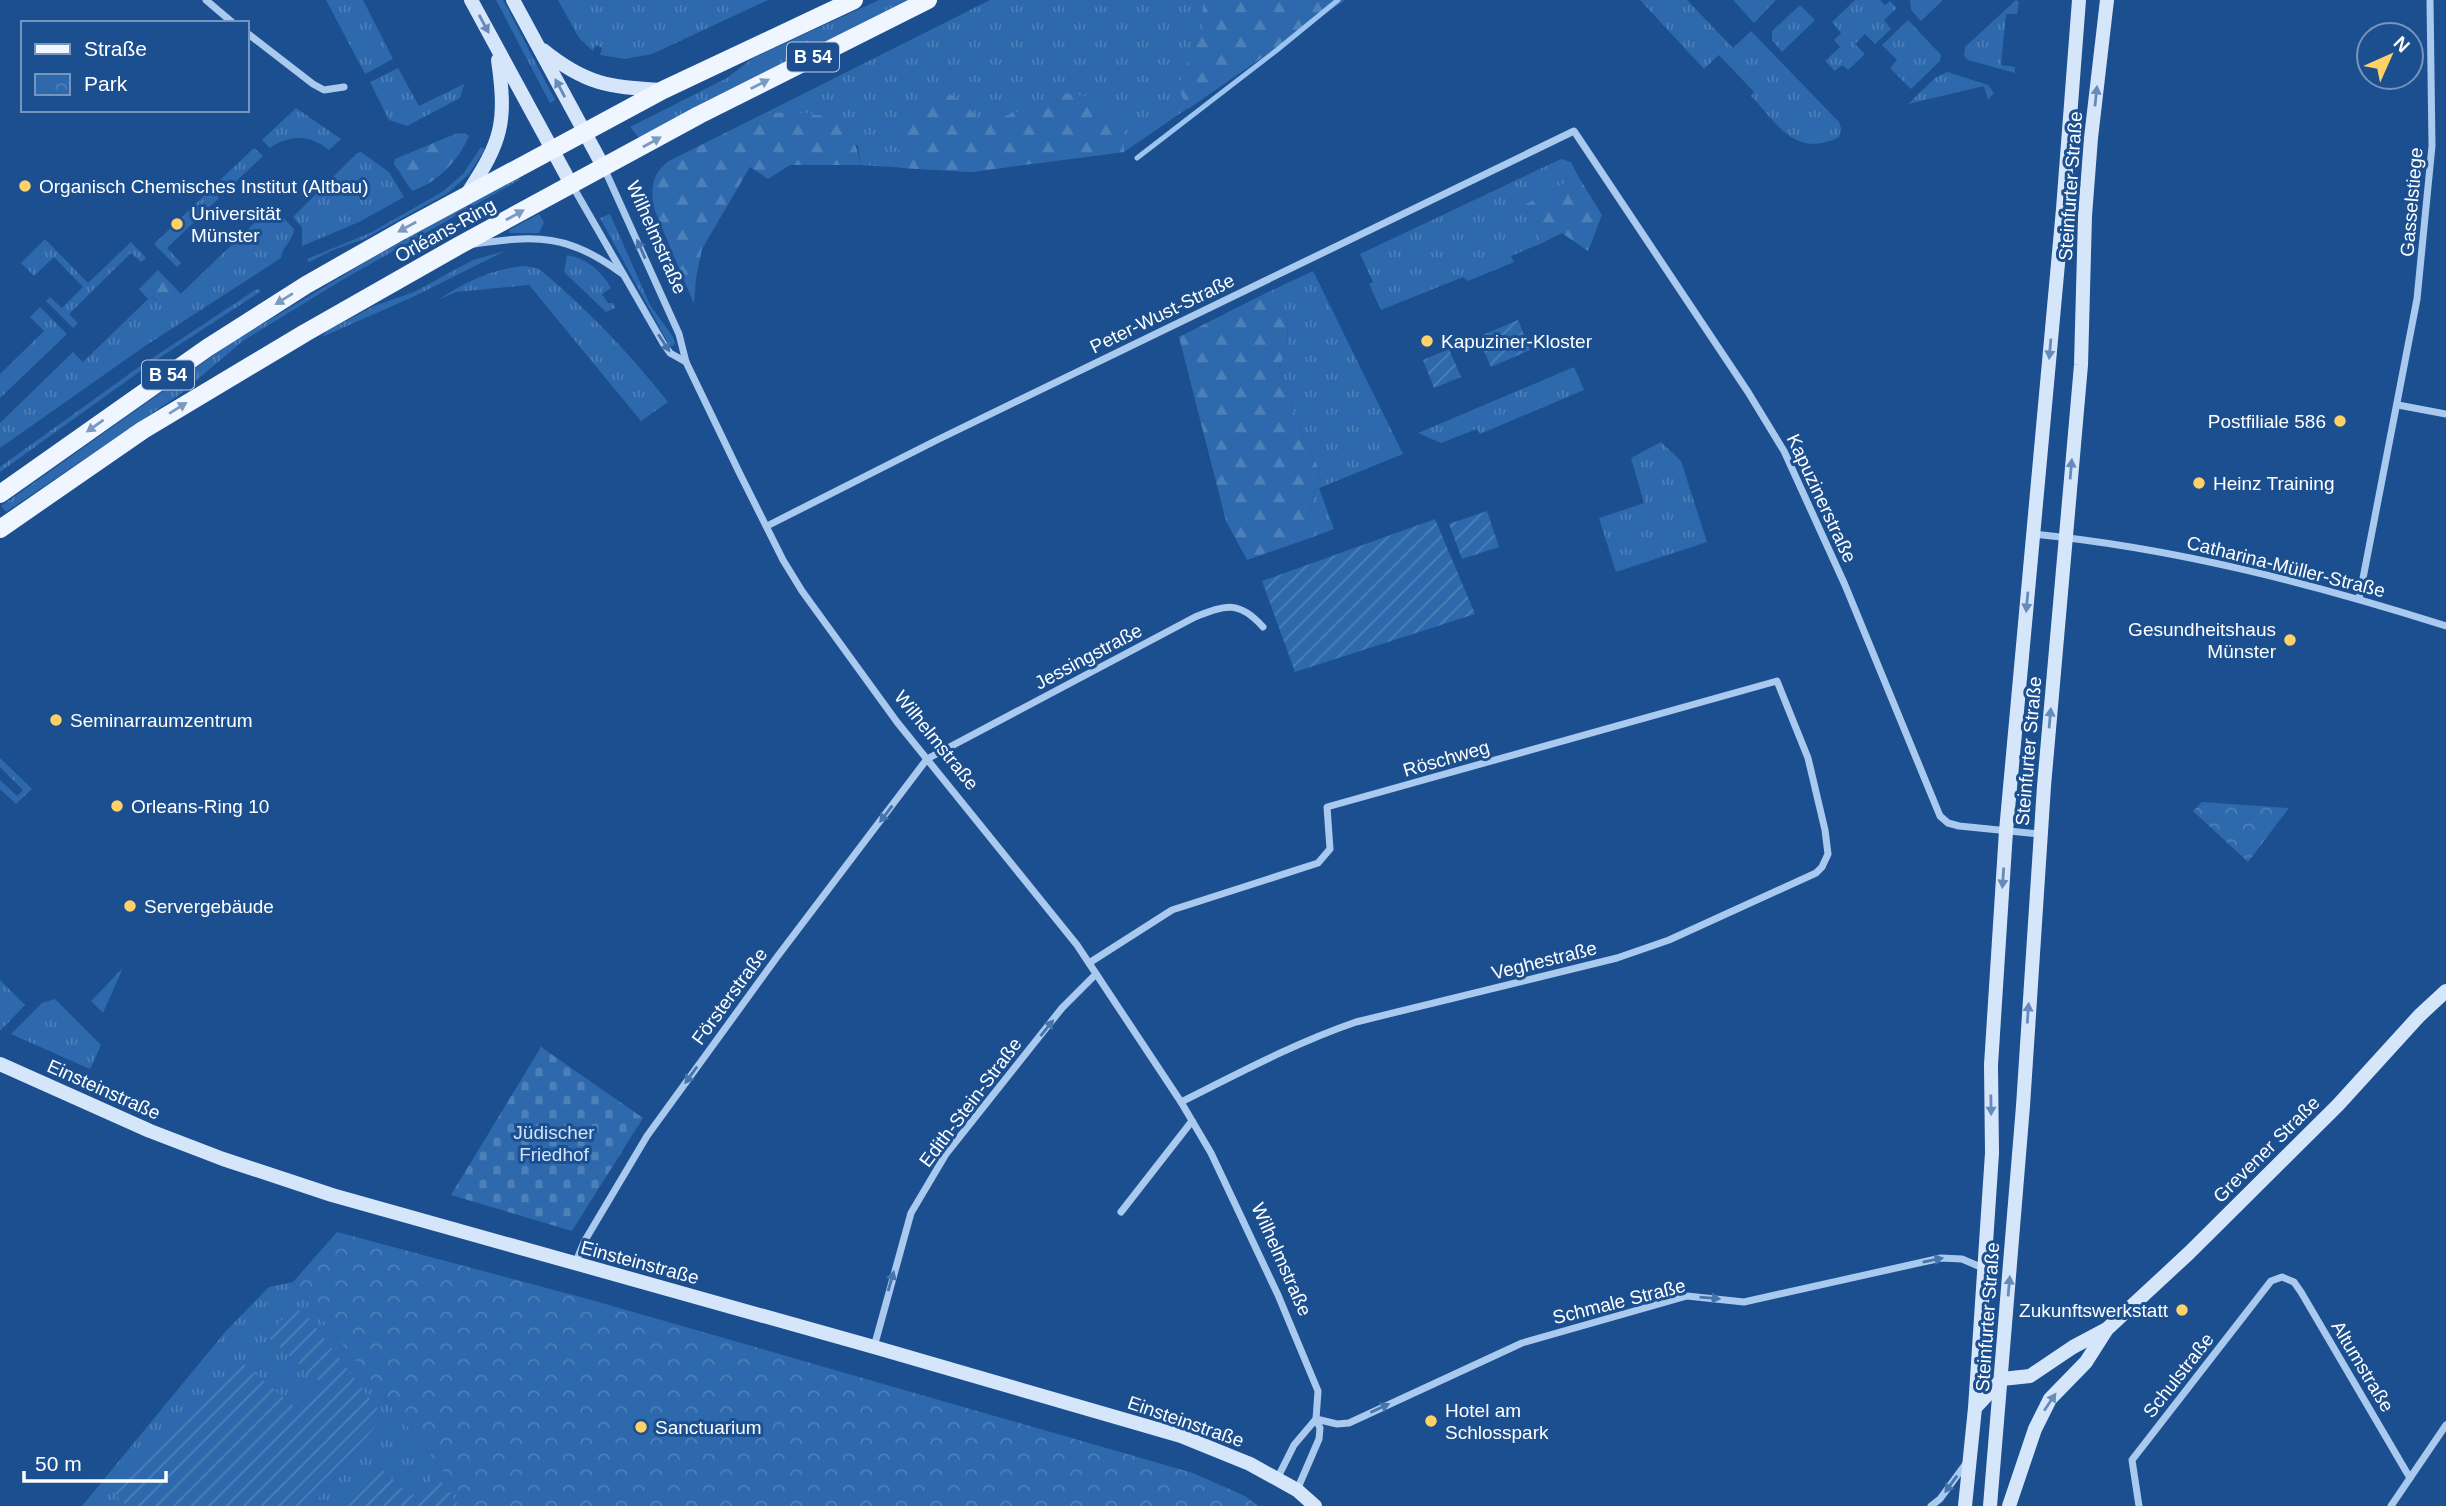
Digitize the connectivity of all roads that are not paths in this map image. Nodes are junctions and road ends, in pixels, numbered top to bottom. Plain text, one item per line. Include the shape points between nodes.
1 (206, 0) edge
2 (471, 0) edge
3 (513, 0) edge
4 (854, 0) edge
5 (928, 0) edge
6 (2079, 0) edge
7 (2107, 0) edge
8 (2430, 0) edge
9 (231, 21) edge
10 (248, 34) edge
11 (536, 45) junction
12 (497, 48) junction
13 (344, 88) dead end
14 (663, 90) junction
15 (1574, 131) joint
16 (584, 132) junction
17 (550, 149) junction
18 (604, 168) junction
19 (571, 184) junction
20 (467, 194) junction
21 (458, 246) junction
22 (624, 276) junction
23 (686, 362) junction
24 (2398, 405) junction
25 (2446, 414) edge
26 (0, 494) edge
27 (766, 527) junction
28 (0, 528) edge
29 (2033, 534) junction
30 (2065, 537) junction
31 (2359, 599) junction
32 (2446, 626) edge
33 (1263, 627) dead end
34 (927, 760) junction
35 (1812, 776) joint
36 (2006, 831) junction
37 (2040, 834) junction
38 (1089, 963) junction
39 (1096, 974) junction
40 (2446, 992) edge
41 (0, 1064) edge
42 (1181, 1102) junction
43 (1192, 1121) junction
44 (1121, 1212) dead end
45 (575, 1264) junction
46 (1983, 1268) junction
47 (2282, 1277) joint
48 (2107, 1329) junction
49 (874, 1347) junction
50 (2002, 1379) junction
51 (1975, 1408) junction
52 (1316, 1419) junction
53 (2446, 1425) edge
54 (1969, 1459) junction
55 (2410, 1478) junction
56 (1277, 1479) junction
57 (1297, 1490) junction
58 (1315, 1506) edge
59 (1931, 1506) edge
60 (1965, 1506) edge
61 (1990, 1506) edge
62 (2009, 1506) edge
63 (2139, 1506) edge
64 (2391, 1506) edge

1 - 9 street
2 -> 12 main road
3 - 11 main road, Wilhelmstraße
4 - 14 main road, Orléans-Ring / B 54
18 -> 5 main road, Orléans-Ring / B 54
6 -> 29 main road, Steinfurter Straße
30 -> 7 main road, Steinfurter Straße via 2081,365 2088,177
8 - 24 street, Gasselstiege via 2431,169 2417,299
10 - 13 street via 313,84 324,90
11 - 14 main road, B 54 via 592,81
16 -> 11 main road, Wilhelmstraße
12 - 17 main road
12 - 20 main road via 503,118 492,153
14 - 16 main road, Orléans-Ring / B 54
15 - 27 street, Peter-Wust-Straße
15 - 36 street, Kapuzinerstraße via 1784,451 1940,816 1959,826
16 - 17 main road, Orléans-Ring / B 54
16 - 18 main road, Wilhelmstraße
17 - 19 main road
17 - 20 main road, Orléans-Ring / B 54
18 - 19 main road, Orléans-Ring / B 54
23 -> 18 street, Wilhelmstraße via 679,334
21 -> 19 main road, Orléans-Ring / B 54
19 - 22 street, Wilhelmstraße
20 -> 26 main road, Orléans-Ring / B 54 via 306,285 207,348
21 - 22 street, Wilhelmstraße via 514,239 573,244
28 -> 21 main road, Orléans-Ring / B 54 via 201,394
22 -> 23 street, Wilhelmstraße via 670,353
23 - 27 street, Wilhelmstraße
24 - 25 street
24 - 31 street, Gasselstiege
27 - 34 street, Wilhelmstraße via 824,623
29 - 30 street, Catharina-Müller-Straße
29 -> 36 main road, Steinfurter Straße
30 - 31 street, Catharina-Müller-Straße via 2239,567
37 -> 30 main road, Steinfurter Straße
31 - 32 street, Catharina-Müller-Straße
33 - 34 street, Jessingstraße via 1243,609 1232,606 1195,617
34 - 38 street, Wilhelmstraße
34 -> 45 street, Försterstraße via 647,1136
35 - 38 street, Röschweg via 1777,681 1327,807 1330,849 1318,863 1172,910
35 - 42 street, Veghestraße via 1828,854 1816,873 1669,940 1616,958 1330,1031
36 - 37 street, Kapuzinerstraße
36 -> 46 main road, Steinfurter Straße
50 -> 37 main road, Steinfurter Straße
38 - 39 street, Wilhelmstraße
39 - 42 street, Wilhelmstraße
49 -> 39 street, Edith-Stein-Straße via 911,1213 946,1154 1062,1008
40 - 48 main road, Grevener Straße via 2189,1254
41 - 45 main road, Einsteinstraße via 223,1159
42 - 43 street, Wilhelmstraße
43 - 44 street
43 - 52 street, Wilhelmstraße via 1250,1233 1318,1391
45 - 49 main road, Einsteinstraße
46 - 51 main road, Steinfurter Straße
52 -> 46 street, Schmale Straße via 1349,1423 1522,1343 1687,1296 1744,1301 1941,1258 1962,1259
47 - 55 street, Altumstraße via 2294,1282 2301,1292
47 - 63 street, Schulstraße via 2271,1281 2132,1460
48 - 50 main road, Grevener Straße via 2030,1376
62 -> 48 main road, Grevener Straße via 2050,1399 2086,1362
49 - 56 main road, Einsteinstraße via 1181,1436
50 - 51 main road
50 - 61 main road, Steinfurter Straße
51 - 54 main road, Steinfurter Straße
52 - 56 street via 1294,1445
52 - 57 street, Wilhelmstraße via 1319,1439
53 - 55 street
54 -> 59 street
54 - 60 main road, Steinfurter Straße
55 - 64 street
56 - 57 main road
57 - 58 main road

